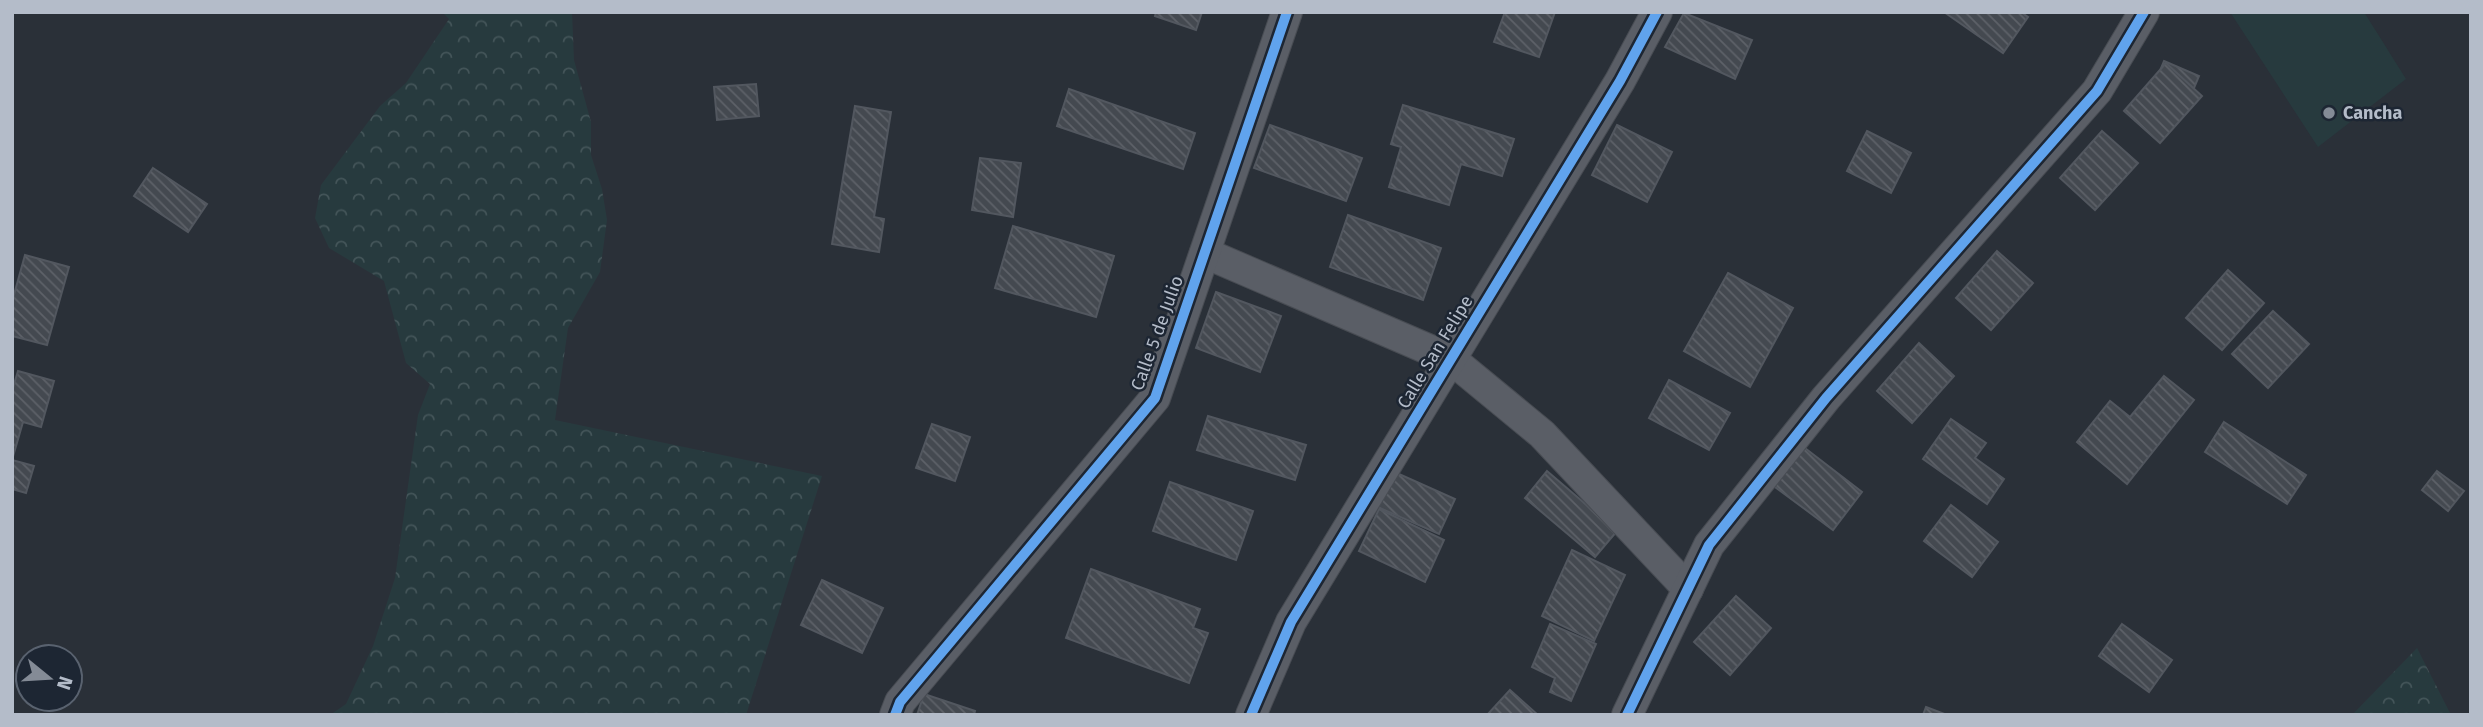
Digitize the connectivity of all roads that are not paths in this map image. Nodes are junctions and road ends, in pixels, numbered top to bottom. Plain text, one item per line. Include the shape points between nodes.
1 (1287, 12) edge
2 (1657, 12) edge
3 (2144, 12) edge
4 (1205, 253) junction
5 (1451, 359) junction
6 (1688, 589) junction
7 (895, 715) edge
8 (1251, 715) edge
9 (1627, 715) edge

1 - 4 street, Calle 5 de Julio
2 - 5 street, Calle San Felipe
3 - 6 street via 2097,91 1826,398 1709,545
4 - 5 street
4 - 7 street, Calle 5 de Julio via 1155,398 900,702
5 - 6 street via 1542,434
5 - 8 street, Calle San Felipe via 1291,622
6 - 9 street

